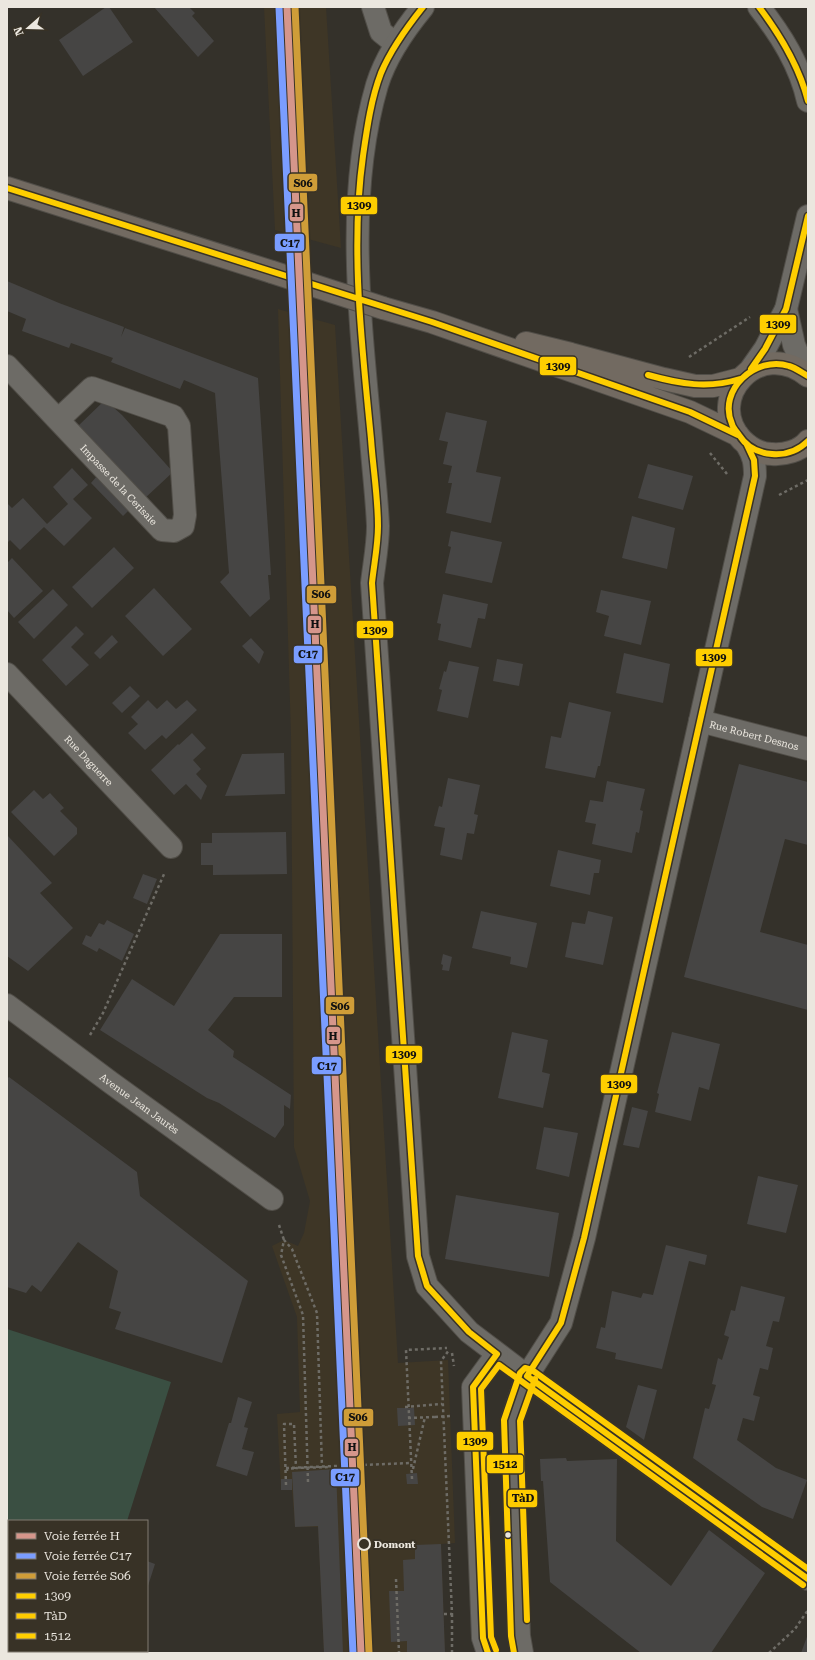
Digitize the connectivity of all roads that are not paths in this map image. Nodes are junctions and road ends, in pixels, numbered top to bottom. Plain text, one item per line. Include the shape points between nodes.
1 (373, 7) edge
2 (423, 7) edge
3 (758, 7) edge
4 (396, 44) junction
5 (808, 101) edge
6 (7, 188) edge
7 (808, 216) edge
8 (786, 310) junction
9 (432, 322) junction
10 (7, 366) edge
11 (746, 374) junction
12 (808, 376) edge
13 (58, 420) junction
14 (743, 440) junction
15 (803, 447) edge
16 (7, 674) edge
17 (700, 721) junction
18 (808, 749) edge
19 (171, 847) road end
20 (7, 1005) edge
21 (272, 1200) dead end
22 (498, 1354) junction
23 (527, 1376) junction
24 (808, 1579) edge
25 (488, 1653) edge
26 (522, 1653) edge

1 - 4 street via 381,32
2 - 4 street
3 - 5 street via 787,46 798,69
4 - 22 street via 378,84 369,124 359,194 359,249 362,330 378,527 372,583 418,1256 428,1286 469,1332
6 - 9 main road, bridge
7 - 8 street
8 - 11 street via 765,349
8 - 12 street via 794,345
9 - 11 main road via 571,354 689,385 727,384
9 - 14 main road via 690,412
10 - 13 street, Impasse de la Cerisaie
11 - 12 main road via 765,364 780,363 795,367
11 - 14 main road via 732,392 729,407 731,422
13 - 13 street, Impasse de la Cerisaie via 92,388 173,416 179,426 185,515 183,526 174,532 162,530
14 - 15 main road via 758,451 770,454 782,454
14 - 17 street via 753,455 755,476
16 - 19 street, Rue Daguerre
17 - 18 street, Rue Robert Desnos
17 - 23 street via 584,1238 561,1323
20 - 21 street, Avenue Jean Jaurès
22 - 23 street
22 - 25 street via 473,1387 483,1638
23 - 24 street
23 - 26 street via 512,1420 519,1636

